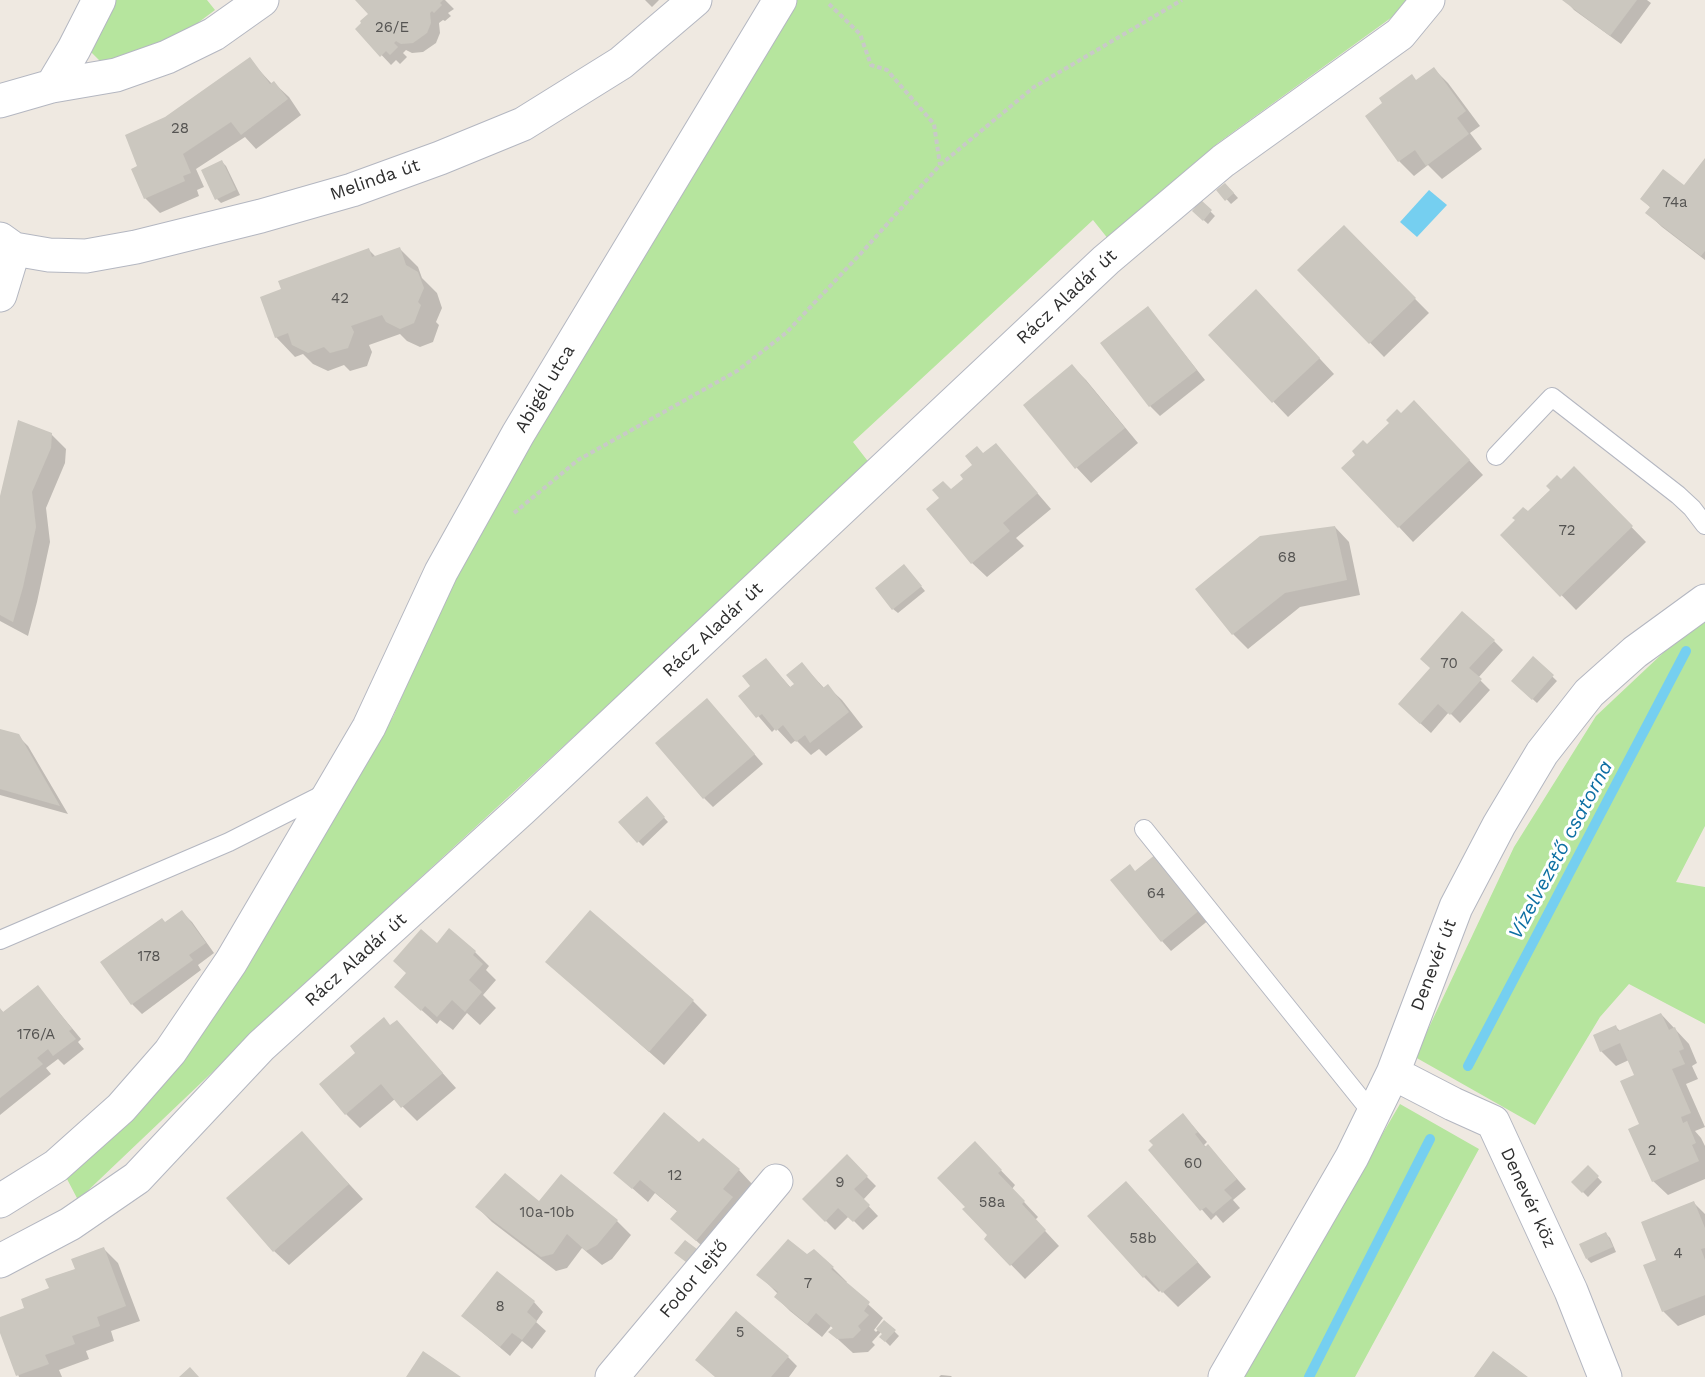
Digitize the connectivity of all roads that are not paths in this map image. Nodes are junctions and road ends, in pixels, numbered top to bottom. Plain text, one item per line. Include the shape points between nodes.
1 (99, 0) edge
2 (262, 0) edge
3 (695, 0) edge
4 (780, 0) edge
5 (1428, 0) edge
6 (52, 86) junction
7 (0, 101) edge
8 (7, 244) edge
9 (0, 295) edge
10 (1496, 456) dead end
11 (1705, 525) edge
12 (1705, 601) edge
13 (330, 790) junction
14 (1144, 829) dead end
15 (0, 940) edge
16 (1393, 1073) junction
17 (1373, 1114) junction
18 (776, 1181) dead end
19 (0, 1201) edge
20 (0, 1261) edge
21 (612, 1377) edge
22 (1225, 1377) edge
23 (1605, 1377) edge

1 - 6 street
2 - 6 street via 214,34 167,57 116,75
3 - 8 street, Melinda út via 621,63 523,124 429,162 261,216 136,247 86,256 49,255
4 - 13 street, Abigél utca via 518,434 441,572 369,727
5 - 20 street, Rácz Aladár út via 1400,34 1223,162 1106,260 522,809 261,1046 136,1178 70,1224
6 - 7 street
8 - 9 street
10 - 11 lane via 1552,397 1678,495
12 - 16 street, Denevér út via 1635,652 1589,693 1542,753 1456,908
13 - 15 lane via 229,842
13 - 19 street via 231,962 170,1052 121,1108 56,1166
14 - 17 lane
16 - 17 street, Denevér út
16 - 23 street, Denevér köz via 1493,1122 1571,1291
17 - 22 street, Denevér út
18 - 21 street, Fodor lejtő

